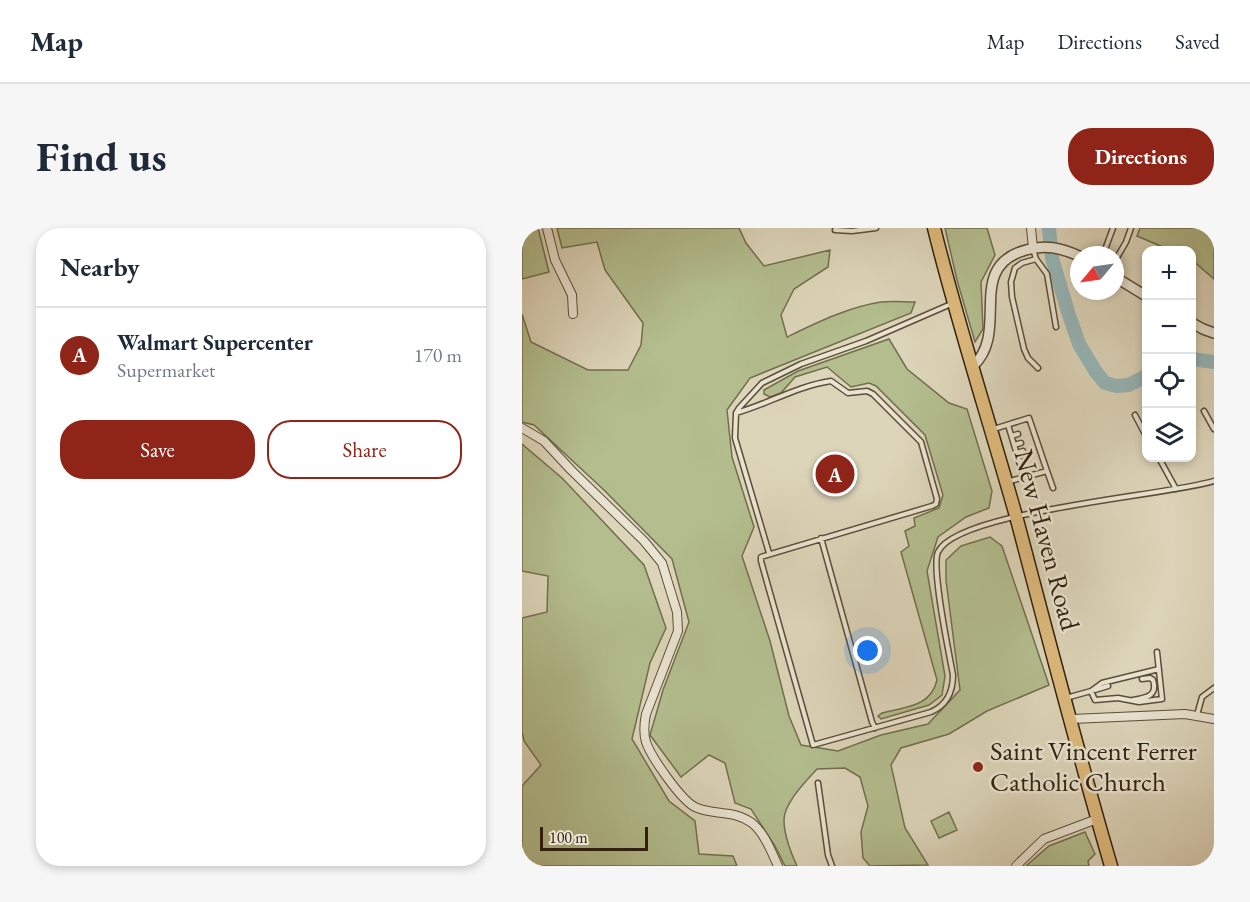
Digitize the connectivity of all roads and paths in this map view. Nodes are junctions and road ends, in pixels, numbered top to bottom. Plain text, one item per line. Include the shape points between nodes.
1 (547, 228) edge
2 (876, 228) edge
3 (934, 228) edge
4 (1031, 228) edge
5 (1113, 228) edge
6 (1131, 228) edge
7 (835, 230) dead end
8 (1106, 246) edge
9 (1124, 246) edge
10 (1033, 248) junction
11 (1070, 252) edge
12 (1035, 259) junction
13 (1124, 283) edge
14 (1142, 294) edge
15 (953, 303) junction
16 (573, 314) dead end
17 (1196, 326) edge
18 (1056, 327) dead end
19 (1214, 333) edge
20 (973, 366) junction
21 (1038, 368) dead end
22 (1203, 411) dead end
23 (736, 413) junction
24 (1135, 415) dead end
25 (1008, 425) junction
26 (1142, 428) edge
27 (522, 429) edge
28 (1033, 429) junction
29 (1214, 429) edge
30 (991, 430) junction
31 (1025, 432) dead end
32 (1018, 434) dead end
33 (1012, 436) junction
34 (1036, 438) junction
35 (1028, 441) dead end
36 (1021, 443) dead end
37 (1014, 445) junction
38 (1038, 446) junction
39 (1030, 449) dead end
40 (1023, 451) dead end
41 (1017, 453) junction
42 (1041, 455) junction
43 (1033, 457) dead end
44 (1026, 460) dead end
45 (1019, 462) junction
46 (1161, 462) edge
47 (1047, 471) junction
48 (1024, 477) junction
49 (1214, 481) edge
50 (1006, 482) junction
51 (1053, 488) dead end
52 (1176, 489) junction
53 (1016, 516) junction
54 (821, 538) junction
55 (769, 553) junction
56 (1157, 652) dead end
57 (1159, 669) junction
58 (1142, 679) dead end
59 (1108, 687) dead end
60 (1214, 688) edge
61 (1091, 691) junction
62 (1065, 698) junction
63 (1126, 701) junction
64 (1197, 716) junction
65 (1072, 719) junction
66 (1214, 719) edge
67 (875, 728) junction
68 (818, 783) dead end
69 (1097, 819) junction
70 (778, 866) edge
71 (832, 866) edge
72 (1016, 866) edge
73 (1111, 866) edge

1 - 16 street via 555,260 572,295
2 - 7 lane
3 - 15 main road, New Haven Road
4 - 10 street
5 - 8 lane
6 - 9 lane
10 - 11 street via 1045,246
10 - 12 lane
10 - 20 street via 1007,258 995,273 987,347
12 - 18 lane via 1047,274
12 - 21 lane via 1018,265 1011,282 1024,349
13 - 14 street
15 - 20 main road, New Haven Road
15 - 23 lane via 762,383
17 - 19 street
20 - 30 main road, New Haven Road
22 - 29 lane
23 - 54 lane via 831,381 848,393 873,394 921,442 936,504
23 - 55 lane via 735,438
24 - 26 lane
25 - 28 lane via 1029,418
25 - 30 lane
25 - 33 lane
27 - 70 street via 544,441 662,563 679,621 646,714 647,743 688,802 698,808 736,814 754,825
28 - 31 lane
28 - 34 lane
30 - 50 main road, New Haven Road
32 - 33 lane
33 - 37 lane
34 - 35 lane
34 - 38 lane
36 - 37 lane
37 - 41 lane
38 - 39 lane
38 - 42 lane
40 - 41 lane
41 - 45 lane
42 - 43 lane
42 - 47 lane
44 - 45 lane
45 - 48 lane
46 - 52 lane
47 - 48 lane
47 - 51 lane
48 - 50 lane
49 - 52 lane
50 - 53 main road, New Haven Road
52 - 53 lane
53 - 62 main road, New Haven Road
53 - 67 lane via 966,531 938,551 936,573 953,675 951,694 933,711
54 - 55 lane
54 - 67 lane
55 - 67 lane via 761,561 813,745
56 - 57 lane
57 - 61 lane via 1102,682
57 - 63 lane via 1162,699
58 - 63 lane via 1153,681 1153,693
59 - 61 lane
60 - 64 lane via 1202,697
61 - 62 lane
61 - 63 lane via 1095,700
62 - 65 main road, New Haven Road
64 - 65 street
64 - 66 street
65 - 69 main road, New Haven Road
68 - 71 lane
69 - 72 street via 1044,838
69 - 73 main road, New Haven Road

